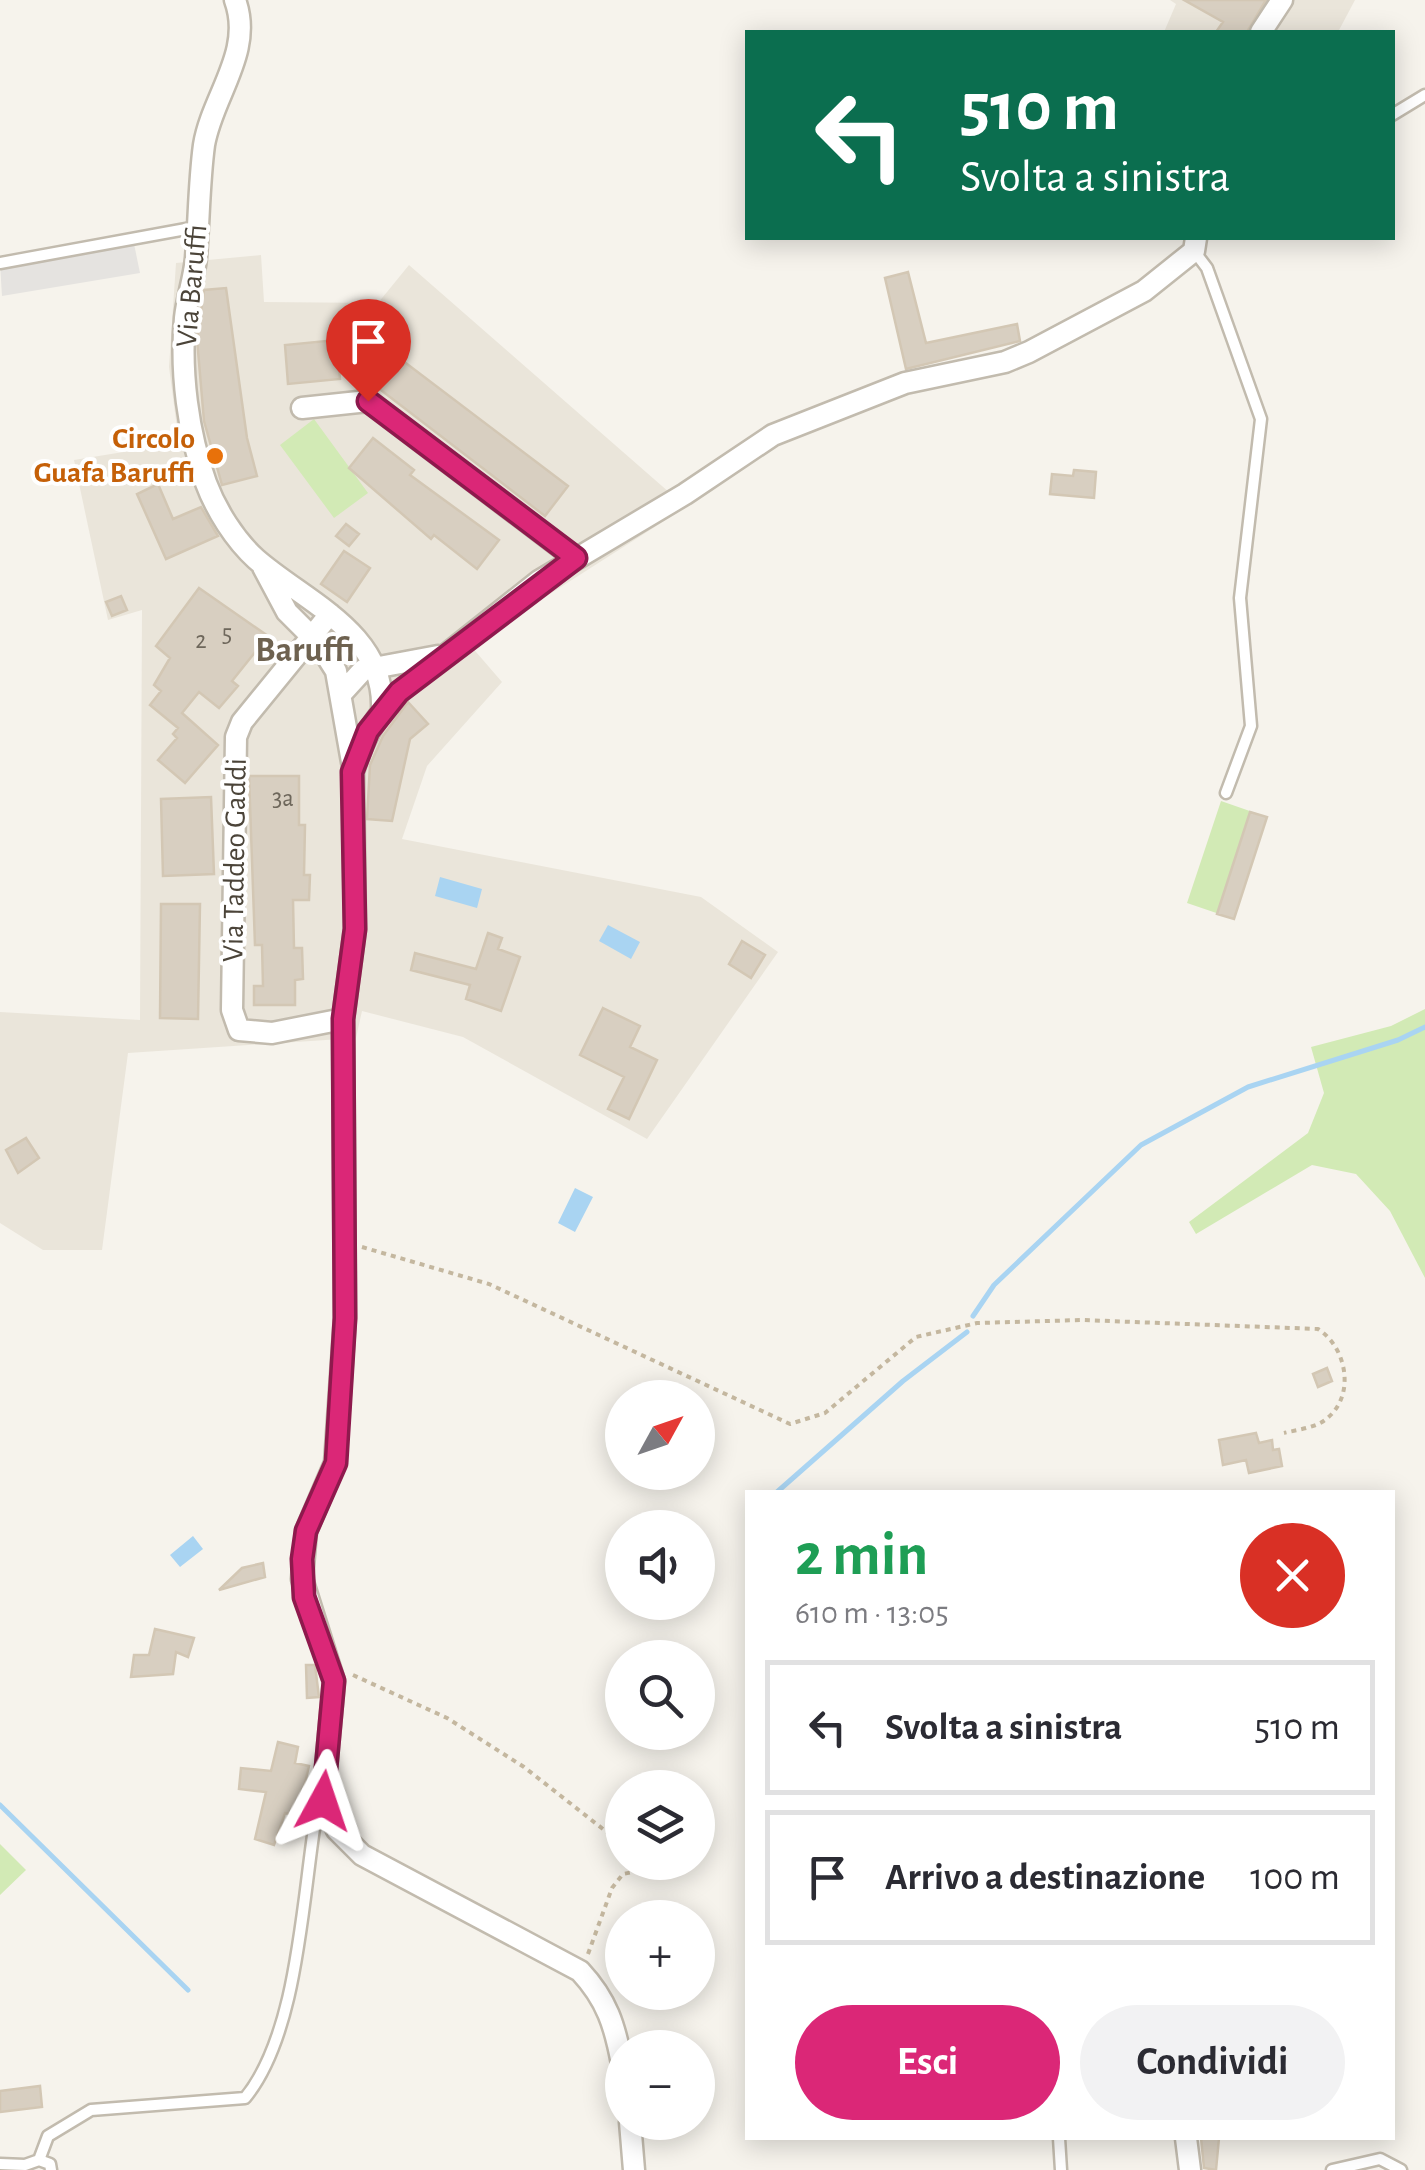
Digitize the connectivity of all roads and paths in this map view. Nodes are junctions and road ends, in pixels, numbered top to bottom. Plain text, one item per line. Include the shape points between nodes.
1 (235, 0) edge
2 (1282, 0) edge
3 (1265, 29) edge
4 (1425, 95) edge
5 (1395, 112) edge
6 (198, 227) junction
7 (1195, 244) edge
8 (0, 263) edge
9 (302, 408) dead end
10 (576, 558) junction
11 (259, 561) junction
12 (330, 614) junction
13 (312, 636) junction
14 (442, 655) junction
15 (373, 667) junction
16 (342, 693) junction
17 (382, 709) junction
18 (352, 772) junction
19 (1226, 793) dead end
20 (343, 1019) junction
21 (348, 1243) junction
22 (1284, 1433) dead end
23 (333, 1668) junction
24 (326, 1812) junction
25 (605, 1830) edge
26 (618, 1880) edge
27 (582, 1973) junction
28 (616, 2030) edge
29 (632, 2140) edge
30 (1059, 2140) edge
31 (1186, 2140) edge
32 (39, 2160) junction
33 (0, 2164) edge
34 (51, 2170) edge
35 (634, 2170) edge
36 (1061, 2170) edge
37 (1190, 2170) edge
38 (1332, 2170) edge
39 (1402, 2170) edge

1 - 6 street, Via Baruffi via 242,19 230,78 205,141
2 - 3 street
4 - 5 lane
6 - 8 lane
6 - 11 street, Via Baruffi via 185,333 196,450 230,528
7 - 10 street via 1144,291 1029,352 905,383 773,435
7 - 19 lane via 1260,419 1240,598 1251,726
9 - 10 street via 368,401
10 - 14 street
11 - 12 street, Via Baruffi
11 - 13 street, Via Baruffi via 287,612
12 - 13 street, Via Taddeo Gaddi
12 - 15 street, Via Baruffi via 362,644
13 - 16 street, Via Baruffi
13 - 20 street, Via Taddeo Gaddi via 236,737 233,1018 240,1030 254,1034
14 - 15 street
14 - 17 street
15 - 16 street via 356,674
15 - 17 street, Via Baruffi
16 - 17 street via 361,706
16 - 18 street, Via Baruffi
17 - 18 street
18 - 20 street, Via Baruffi via 355,929
20 - 21 street, Via Baruffi
21 - 22 path via 489,1284 790,1424 825,1413 916,1337 958,1326 1082,1320 1318,1329 1344,1356 1344,1388 1335,1412 1320,1424
21 - 23 street, Via Baruffi via 336,1463 306,1531 302,1559 304,1597
23 - 24 street
23 - 25 path via 447,1718 536,1775
24 - 27 street via 362,1855
24 - 32 lane via 315,1822 280,2035 245,2098 91,2110 48,2136
26 - 27 path
27 - 28 street via 601,1993
29 - 35 street
30 - 36 lane
31 - 37 street
32 - 33 lane
32 - 34 lane
38 - 39 lane via 1380,2159

